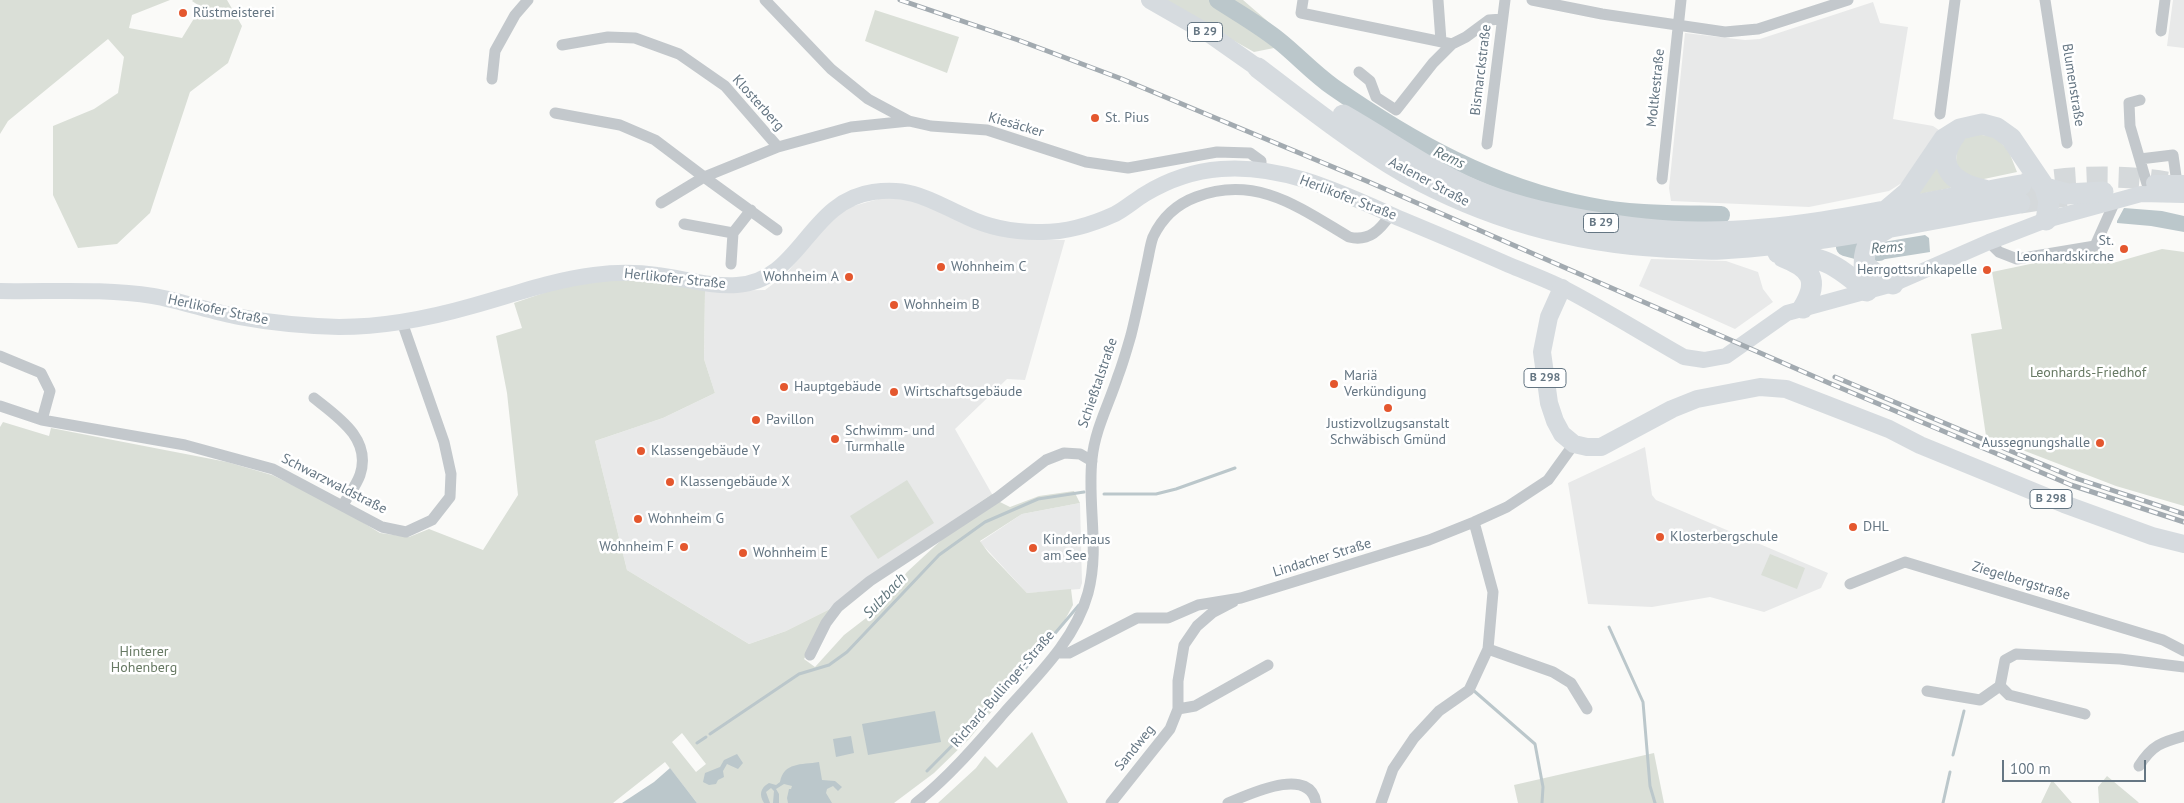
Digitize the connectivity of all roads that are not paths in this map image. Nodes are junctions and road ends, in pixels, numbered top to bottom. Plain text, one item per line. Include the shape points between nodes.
1 (528, 0) edge
2 (765, 0) edge
3 (1150, 0) edge
4 (1303, 0) edge
5 (1438, 0) edge
6 (1505, 0) edge
7 (1532, 0) edge
8 (1681, 0) edge
9 (1848, 0) edge
10 (1955, 0) edge
11 (2045, 0) edge
12 (2164, 0) edge
13 (1502, 19) junction
14 (1678, 26) junction
15 (2161, 31) dead end
16 (1446, 43) junction
17 (562, 45) dead end
18 (1258, 68) junction
19 (1359, 72) dead end
20 (492, 79) dead end
21 (2140, 100) dead end
22 (555, 113) dead end
23 (1940, 114) dead end
24 (909, 121) junction
25 (1960, 129) junction
26 (2067, 143) dead end
27 (1487, 144) dead end
28 (778, 147) junction
29 (2140, 159) junction
30 (2025, 160) junction
31 (1261, 170) junction
32 (704, 177) junction
33 (1662, 179) dead end
34 (2146, 184) junction
35 (2182, 187) edge
36 (2046, 188) junction
37 (1988, 190) junction
38 (2110, 195) junction
39 (660, 203) dead end
40 (751, 210) junction
41 (1391, 214) junction
42 (1889, 218) junction
43 (2044, 220) junction
44 (684, 224) dead end
45 (777, 230) dead end
46 (733, 233) junction
47 (1988, 242) junction
48 (1720, 249) junction
49 (1773, 253) junction
50 (1865, 256) junction
51 (731, 264) dead end
52 (1893, 284) junction
53 (1562, 288) junction
54 (0, 291) edge
55 (1868, 292) junction
56 (1803, 308) junction
57 (402, 322) junction
58 (0, 356) edge
59 (314, 398) dead end
60 (0, 406) edge
61 (42, 420) junction
62 (1574, 444) junction
63 (1092, 461) junction
64 (343, 506) junction
65 (1474, 522) junction
66 (2184, 544) edge
67 (1850, 584) dead end
68 (1241, 598) junction
69 (1488, 650) junction
70 (2184, 651) edge
71 (1057, 653) junction
72 (810, 655) dead end
73 (1268, 665) dead end
74 (2184, 667) edge
75 (2000, 686) junction
76 (1927, 691) dead end
77 (1178, 709) junction
78 (1587, 709) dead end
79 (2085, 714) dead end
80 (2184, 736) edge
81 (2139, 766) dead end
82 (916, 803) edge
83 (1111, 803) edge
84 (1228, 803) edge
85 (1316, 803) edge
86 (1381, 803) edge

1 - 20 street via 515,15 495,51
2 - 24 street, Kiesäcker via 831,69 868,100
3 - 18 main road, Aalener Straße / B 29 via 1211,35
4 - 16 street via 1301,13
5 - 16 street
6 - 13 street, Bismarckstraße
7 - 14 street
8 - 14 street, Moltkestraße
9 - 14 street via 1758,29 1725,32
10 - 23 street
11 - 26 street, Blumenstraße
12 - 15 street
13 - 16 street via 1483,22 1466,37
13 - 27 street, Bismarckstraße
14 - 33 street, Moltkestraße
16 - 19 street via 1396,110 1376,97 1370,80
17 - 28 street, Klosterberg via 608,37 635,38 679,54 725,86
18 - 42 highway, B 29 via 1438,172 1474,190 1538,210 1624,227 1663,231 1708,232
18 - 48 highway, Aalener Straße / B 29 via 1403,171 1490,212 1597,241
21 - 29 street via 2129,103 2130,126
22 - 32 street via 620,125 646,136
24 - 28 street, Klosterberg via 851,127
24 - 31 street, Kiesäcker via 987,130 1086,162 1128,168 1217,152 1250,153 1261,161
25 - 30 highway via 1975,124 1997,128 2011,138
25 - 37 highway via 1946,154 1948,168 1962,184
25 - 42 highway via 1944,140
28 - 32 street
29 - 34 street
29 - 35 street via 2173,155
30 - 36 highway
30 - 43 highway
31 - 41 main road, Herlikofer Straße via 1297,177
31 - 57 main road, Herlikofer Straße via 1200,171 1141,196 1117,213 1061,231 1011,230 968,218 920,195 874,192 855,196 837,205 821,219 788,262 768,279 736,286 652,274 590,275
32 - 39 street
32 - 40 street
34 - 35 main road
34 - 38 main road
35 - 38 main road
36 - 38 highway via 2067,194
36 - 43 highway via 2049,202
37 - 42 highway, B 29
37 - 42 highway, B 29 via 2020,194
38 - 43 main road via 2067,206
38 - 47 street via 2104,228 2095,246 2023,259 1999,252
40 - 45 street
40 - 46 street
41 - 53 main road, Herlikofer Straße
41 - 63 street, Schießtalstraße via 1380,229 1365,238 1356,239 1302,208 1264,192 1235,189 1210,192 1185,201 1166,217 1153,238 1131,334 1096,434
42 - 48 highway, B 29 via 1798,242
42 - 50 highway
43 - 47 main road
44 - 46 street
46 - 51 street
47 - 52 main road
48 - 49 highway
49 - 55 highway via 1823,260
49 - 56 highway via 1801,265 1810,275 1812,287
50 - 52 highway via 1880,278
50 - 55 highway
52 - 55 main road
53 - 56 main road, Herlikofer Straße via 1695,360 1726,356 1778,318
53 - 62 main road, B 298 via 1549,317 1542,352 1549,403 1555,421 1562,434
54 - 57 main road, Herlikofer Straße via 148,295 274,322 340,327
55 - 56 main road, Herlikofer Straße
57 - 64 street, Schwarzwaldstraße via 444,442 451,474 450,497 432,520 406,532 382,527
58 - 61 street via 41,373 50,391
59 - 64 street via 353,431 360,446 363,460 360,474
60 - 61 street, Schwarzwaldstraße
61 - 64 street, Schwarzwaldstraße via 185,445 273,469
62 - 65 street, Lindacher Straße via 1548,480 1507,507
62 - 66 main road, B 298 via 1601,447 1697,399 1760,387 1793,391 2097,517
63 - 71 street, Richard-Bullinger-Straße via 1094,551 1088,592 1077,622
63 - 72 street via 1080,454 1064,453 1046,460 998,497 870,581 838,607
65 - 68 street, Lindacher Straße via 1429,540
65 - 69 street via 1493,592
67 - 70 street, Ziegelbergstraße via 1905,562 2164,640
68 - 71 street, Lindacher Straße via 1198,605 1168,618 1137,618 1068,653
68 - 77 street, Sandweg via 1197,626 1184,645 1178,682
69 - 78 street via 1571,683
69 - 86 street via 1469,690 1440,711 1414,738 1393,769
71 - 82 street, Richard-Bullinger-Straße via 973,748
73 - 77 street via 1195,706
74 - 75 street via 2120,659 2016,654 2005,660
75 - 76 street via 1980,700
75 - 79 street via 2009,695
77 - 83 street, Sandweg via 1170,729
80 - 81 street via 2149,750
84 - 85 street via 1290,783 1305,785 1315,795

